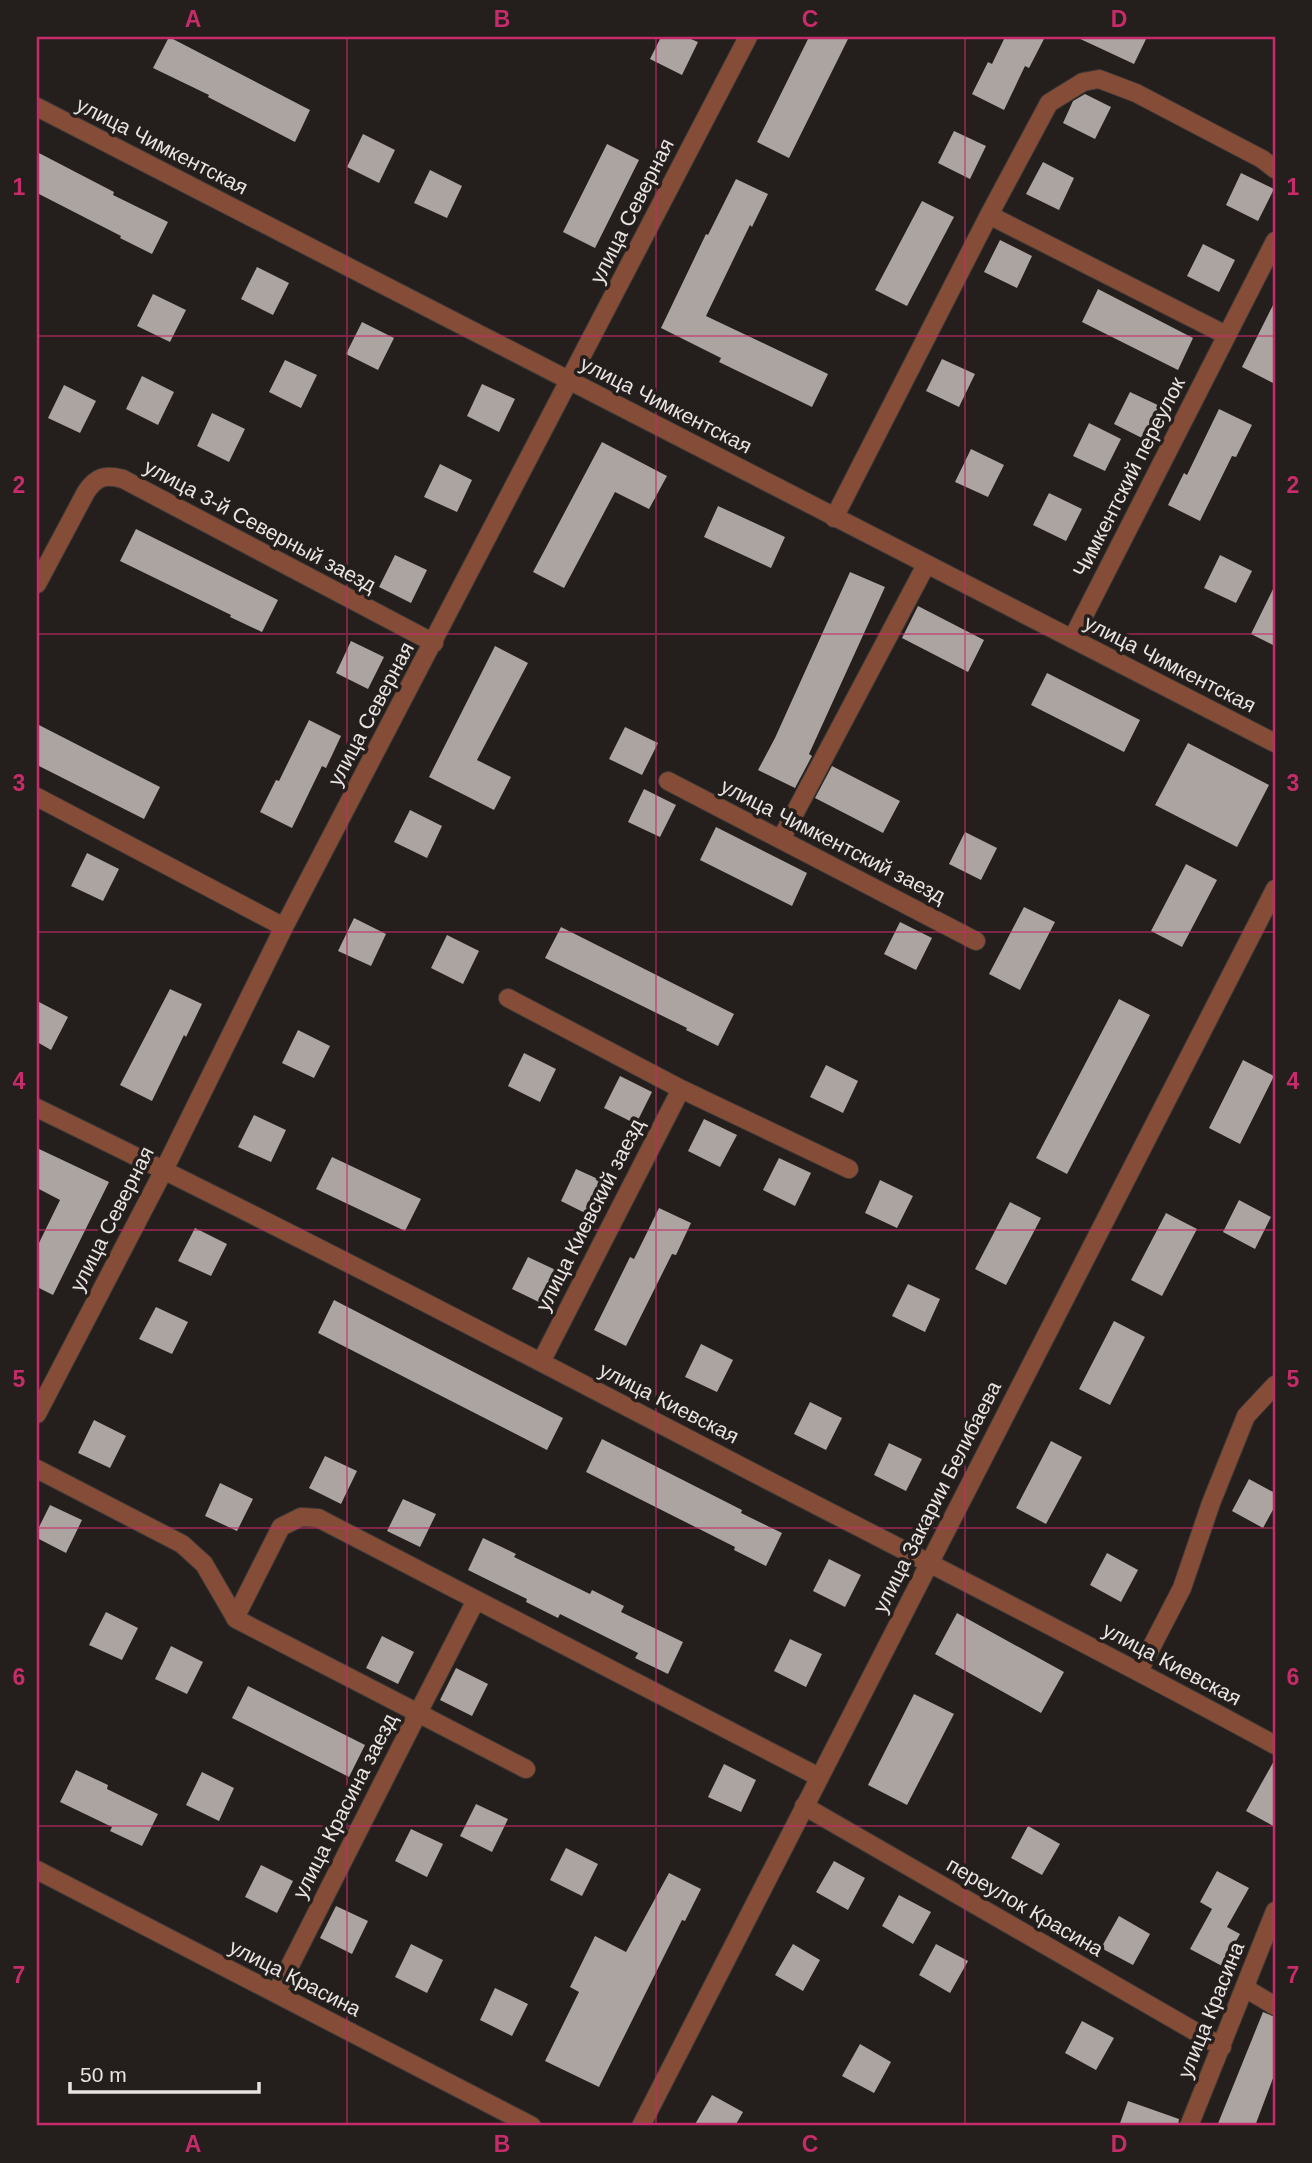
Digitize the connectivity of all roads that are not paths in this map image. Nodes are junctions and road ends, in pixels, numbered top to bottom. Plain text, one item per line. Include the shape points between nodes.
1 (742, 39) edge
2 (37, 107) edge
3 (1275, 169) edge
4 (989, 215) junction
5 (1275, 241) edge
6 (1226, 334) junction
7 (569, 381) junction
8 (834, 518) junction
9 (926, 565) junction
10 (37, 584) edge
11 (1072, 639) junction
12 (434, 643) junction
13 (1275, 743) edge
14 (668, 781) dead end
15 (37, 797) edge
16 (782, 839) junction
17 (1275, 890) edge
18 (284, 928) junction
19 (976, 941) dead end
20 (508, 998) dead end
21 (681, 1089) junction
22 (37, 1108) edge
23 (849, 1169) dead end
24 (164, 1170) junction
25 (541, 1362) junction
26 (1275, 1385) edge
27 (37, 1415) edge
28 (37, 1469) edge
29 (929, 1563) junction
30 (476, 1600) junction
31 (235, 1618) junction
32 (1139, 1671) junction
33 (418, 1713) junction
34 (1275, 1745) edge
35 (526, 1769) dead end
36 (820, 1777) junction
37 (804, 1806) junction
38 (37, 1870) edge
39 (1275, 1910) edge
40 (1245, 1988) junction
41 (276, 1993) junction
42 (1275, 2006) edge
43 (1222, 2047) junction
44 (532, 2126) edge
45 (641, 2126) edge
46 (1189, 2126) edge

1 - 7 street, улица Северная
2 - 7 street, улица Чимкентская
3 - 4 street via 1136,93 1099,79 1083,82 1049,103
4 - 6 street
4 - 8 street
5 - 6 street, Чимкентский переулок
6 - 11 street, Чимкентский переулок
7 - 8 street, улица Чимкентская
7 - 12 street, улица Северная
8 - 9 street, улица Чимкентская
9 - 11 street, улица Чимкентская
9 - 16 street
10 - 12 street, улица 3-й Северный заезд via 86,492 100,477 115,477
11 - 13 street, улица Чимкентская
12 - 18 street, улица Северная
14 - 16 street, улица Чимкентский заезд
15 - 18 street
16 - 19 street, улица Чимкентский заезд
17 - 29 street, улица Закарии Белибаева
18 - 24 street, улица Северная
20 - 21 street
21 - 23 street
21 - 25 street, улица Киевский заезд
22 - 24 street, улица Киевская
24 - 25 street, улица Киевская
24 - 27 street, улица Северная
25 - 29 street, улица Киевская
26 - 32 street via 1246,1416 1182,1588
28 - 31 street via 182,1544 204,1564
29 - 32 street, улица Киевская
29 - 36 street, улица Закарии Белибаева
30 - 31 street via 318,1518 301,1517 281,1527
30 - 33 street
30 - 36 street
31 - 33 street, улица Красина заезд
32 - 34 street, улица Киевская
33 - 35 street
33 - 41 street, улица Красина заезд
36 - 37 street, улица Закарии Белибаева
37 - 43 street, переулок Красина
37 - 45 street, улица Закарии Белибаева
38 - 41 street, улица Красина
39 - 40 street, улица Красина
40 - 42 street
40 - 43 street, улица Красина
41 - 44 street, улица Красина
43 - 46 street, улица Красина

